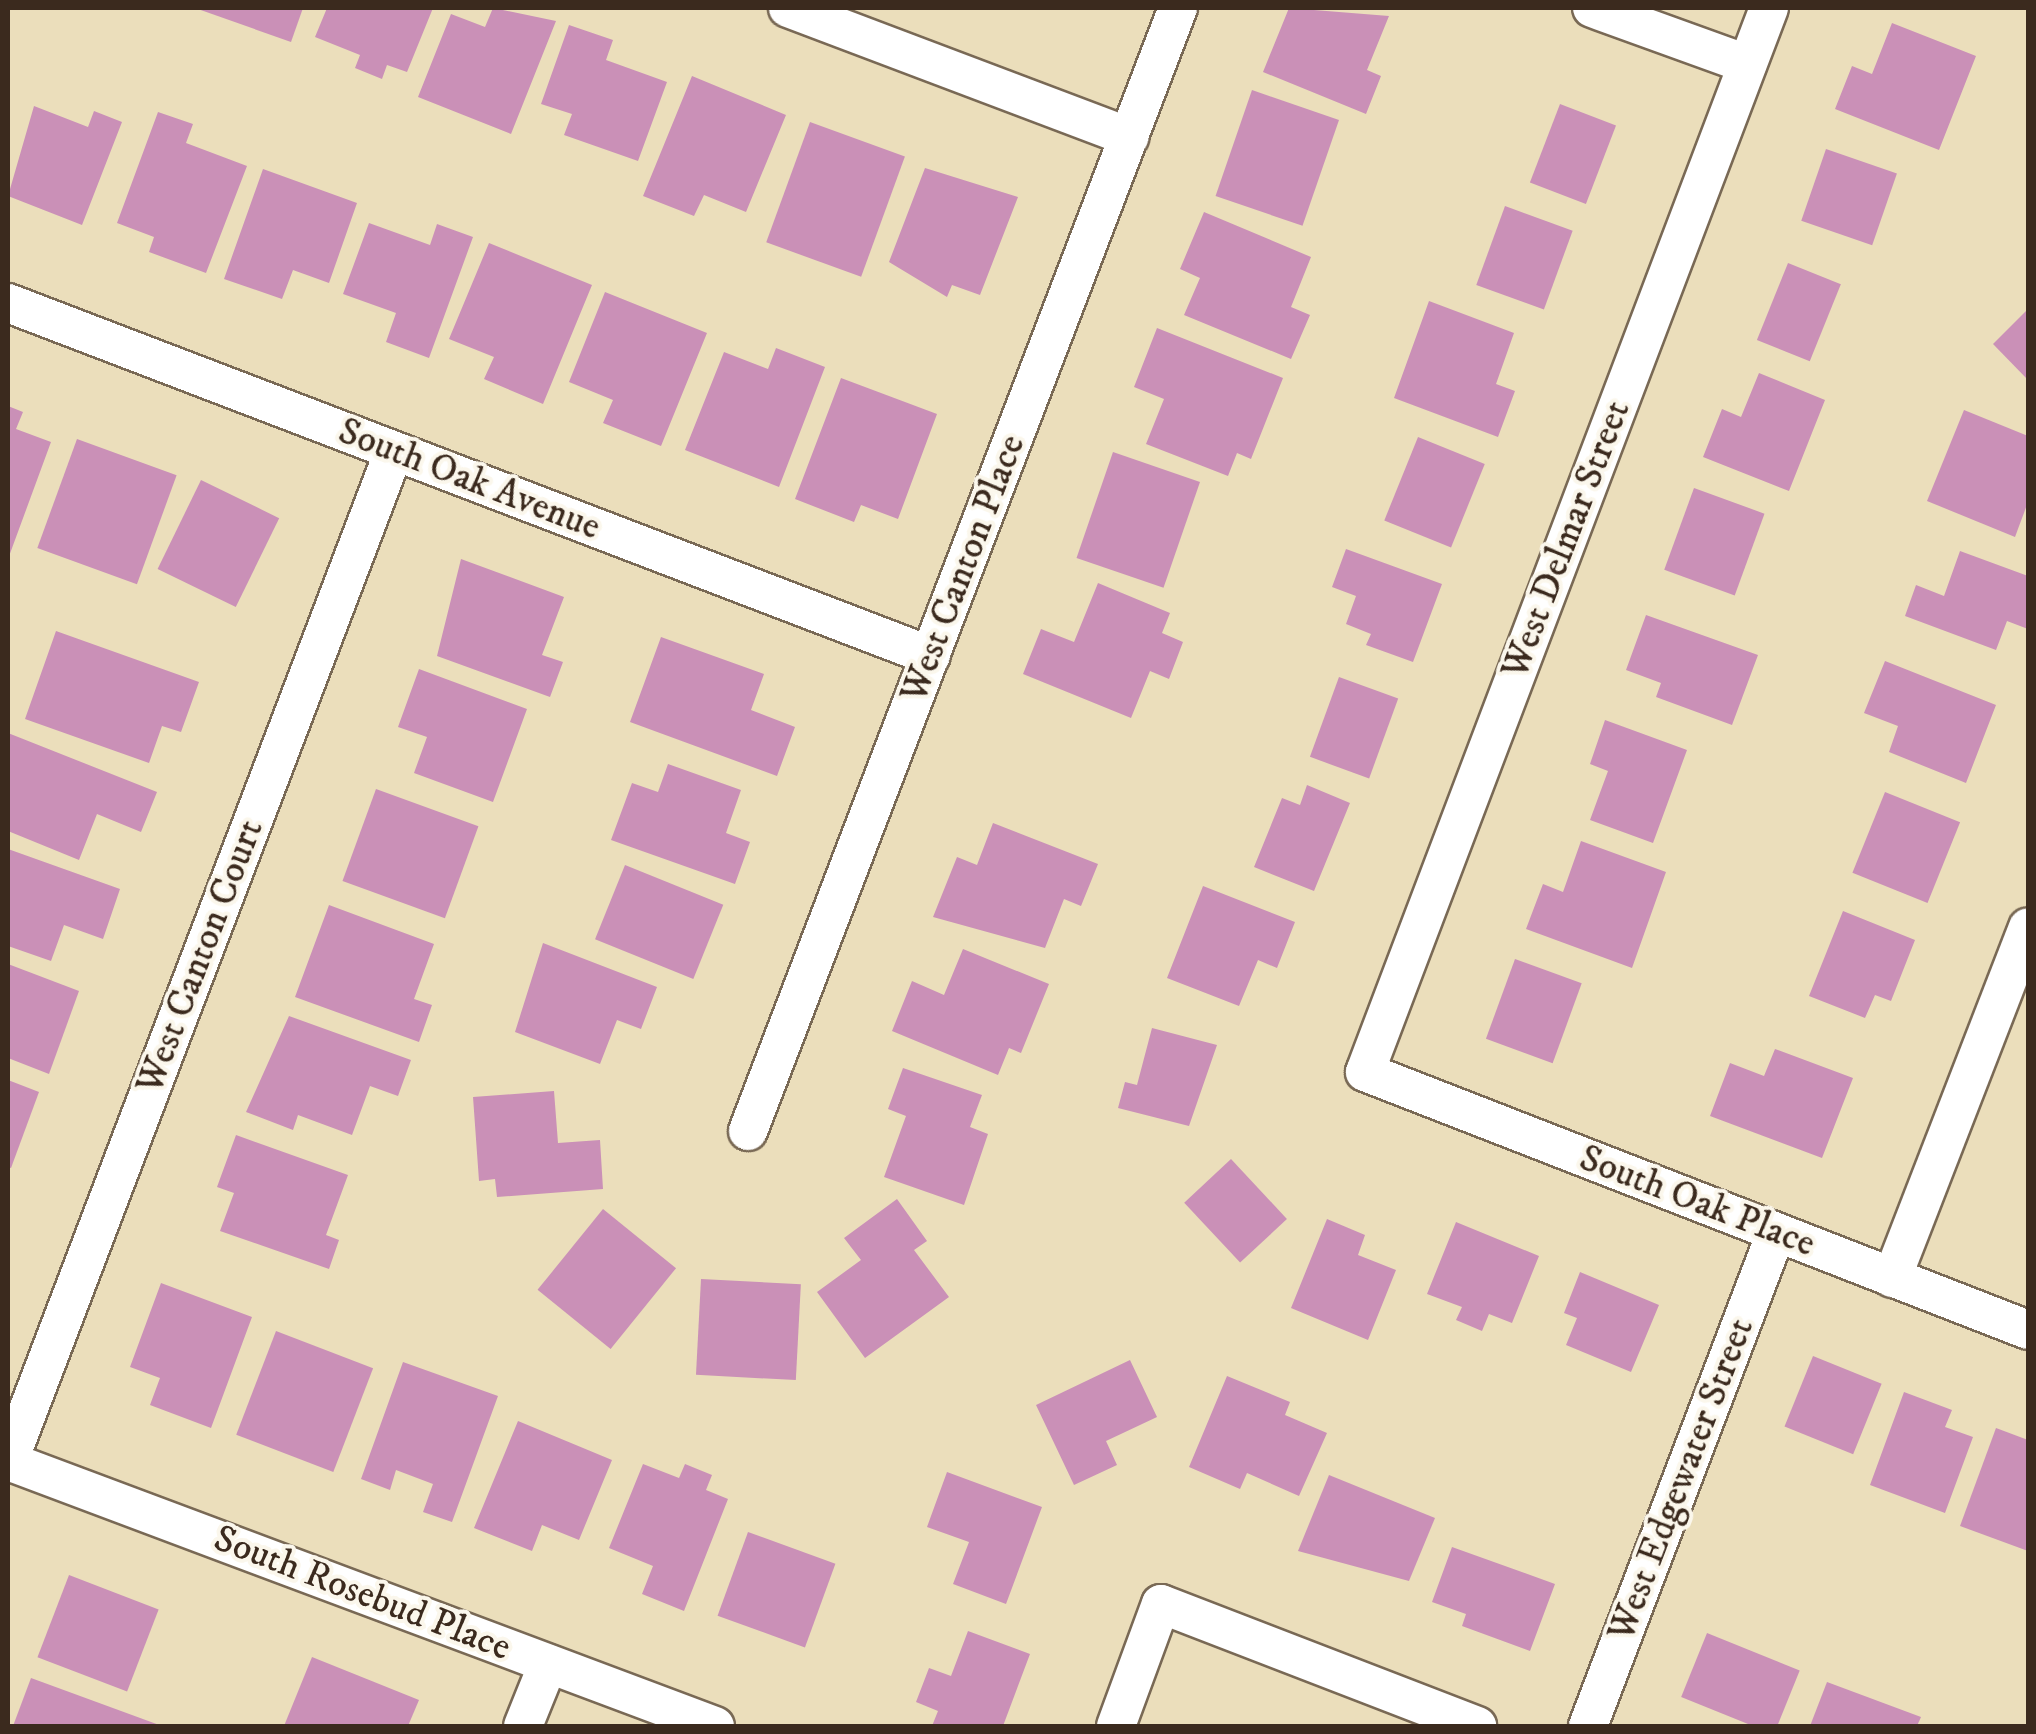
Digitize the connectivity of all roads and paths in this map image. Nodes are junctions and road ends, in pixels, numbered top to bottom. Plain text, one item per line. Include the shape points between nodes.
1 (788, 8) edge
2 (1178, 8) edge
3 (1592, 8) edge
4 (1769, 8) edge
5 (1747, 64) junction
6 (1129, 137) junction
7 (8, 303) edge
8 (394, 451) junction
9 (931, 656) junction
10 (2028, 927) edge
11 (1366, 1072) joint
12 (748, 1131) dead end
13 (1776, 1233) junction
14 (1892, 1278) junction
15 (2028, 1330) edge
16 (8, 1462) edge
17 (548, 1664) junction
18 (523, 1726) edge
19 (716, 1726) edge
20 (1116, 1726) edge
21 (1477, 1726) edge
22 (1588, 1726) edge

1 - 6 street
2 - 6 street, West Canton Place
3 - 5 street
4 - 5 street, West Delmar Street
5 - 11 street, West Delmar Street
6 - 9 street, West Canton Place
7 - 8 street, South Oak Avenue
8 - 9 street, South Oak Avenue
8 - 16 street, West Canton Court
9 - 12 street, West Canton Place
10 - 14 street
11 - 13 street, South Oak Place
13 - 14 street, South Oak Place
13 - 22 street, West Edgewater Street
14 - 15 street, South Oak Place
16 - 17 street, South Rosebud Place
17 - 18 street
17 - 19 street, South Rosebud Place
20 - 21 street via 1161,1604

